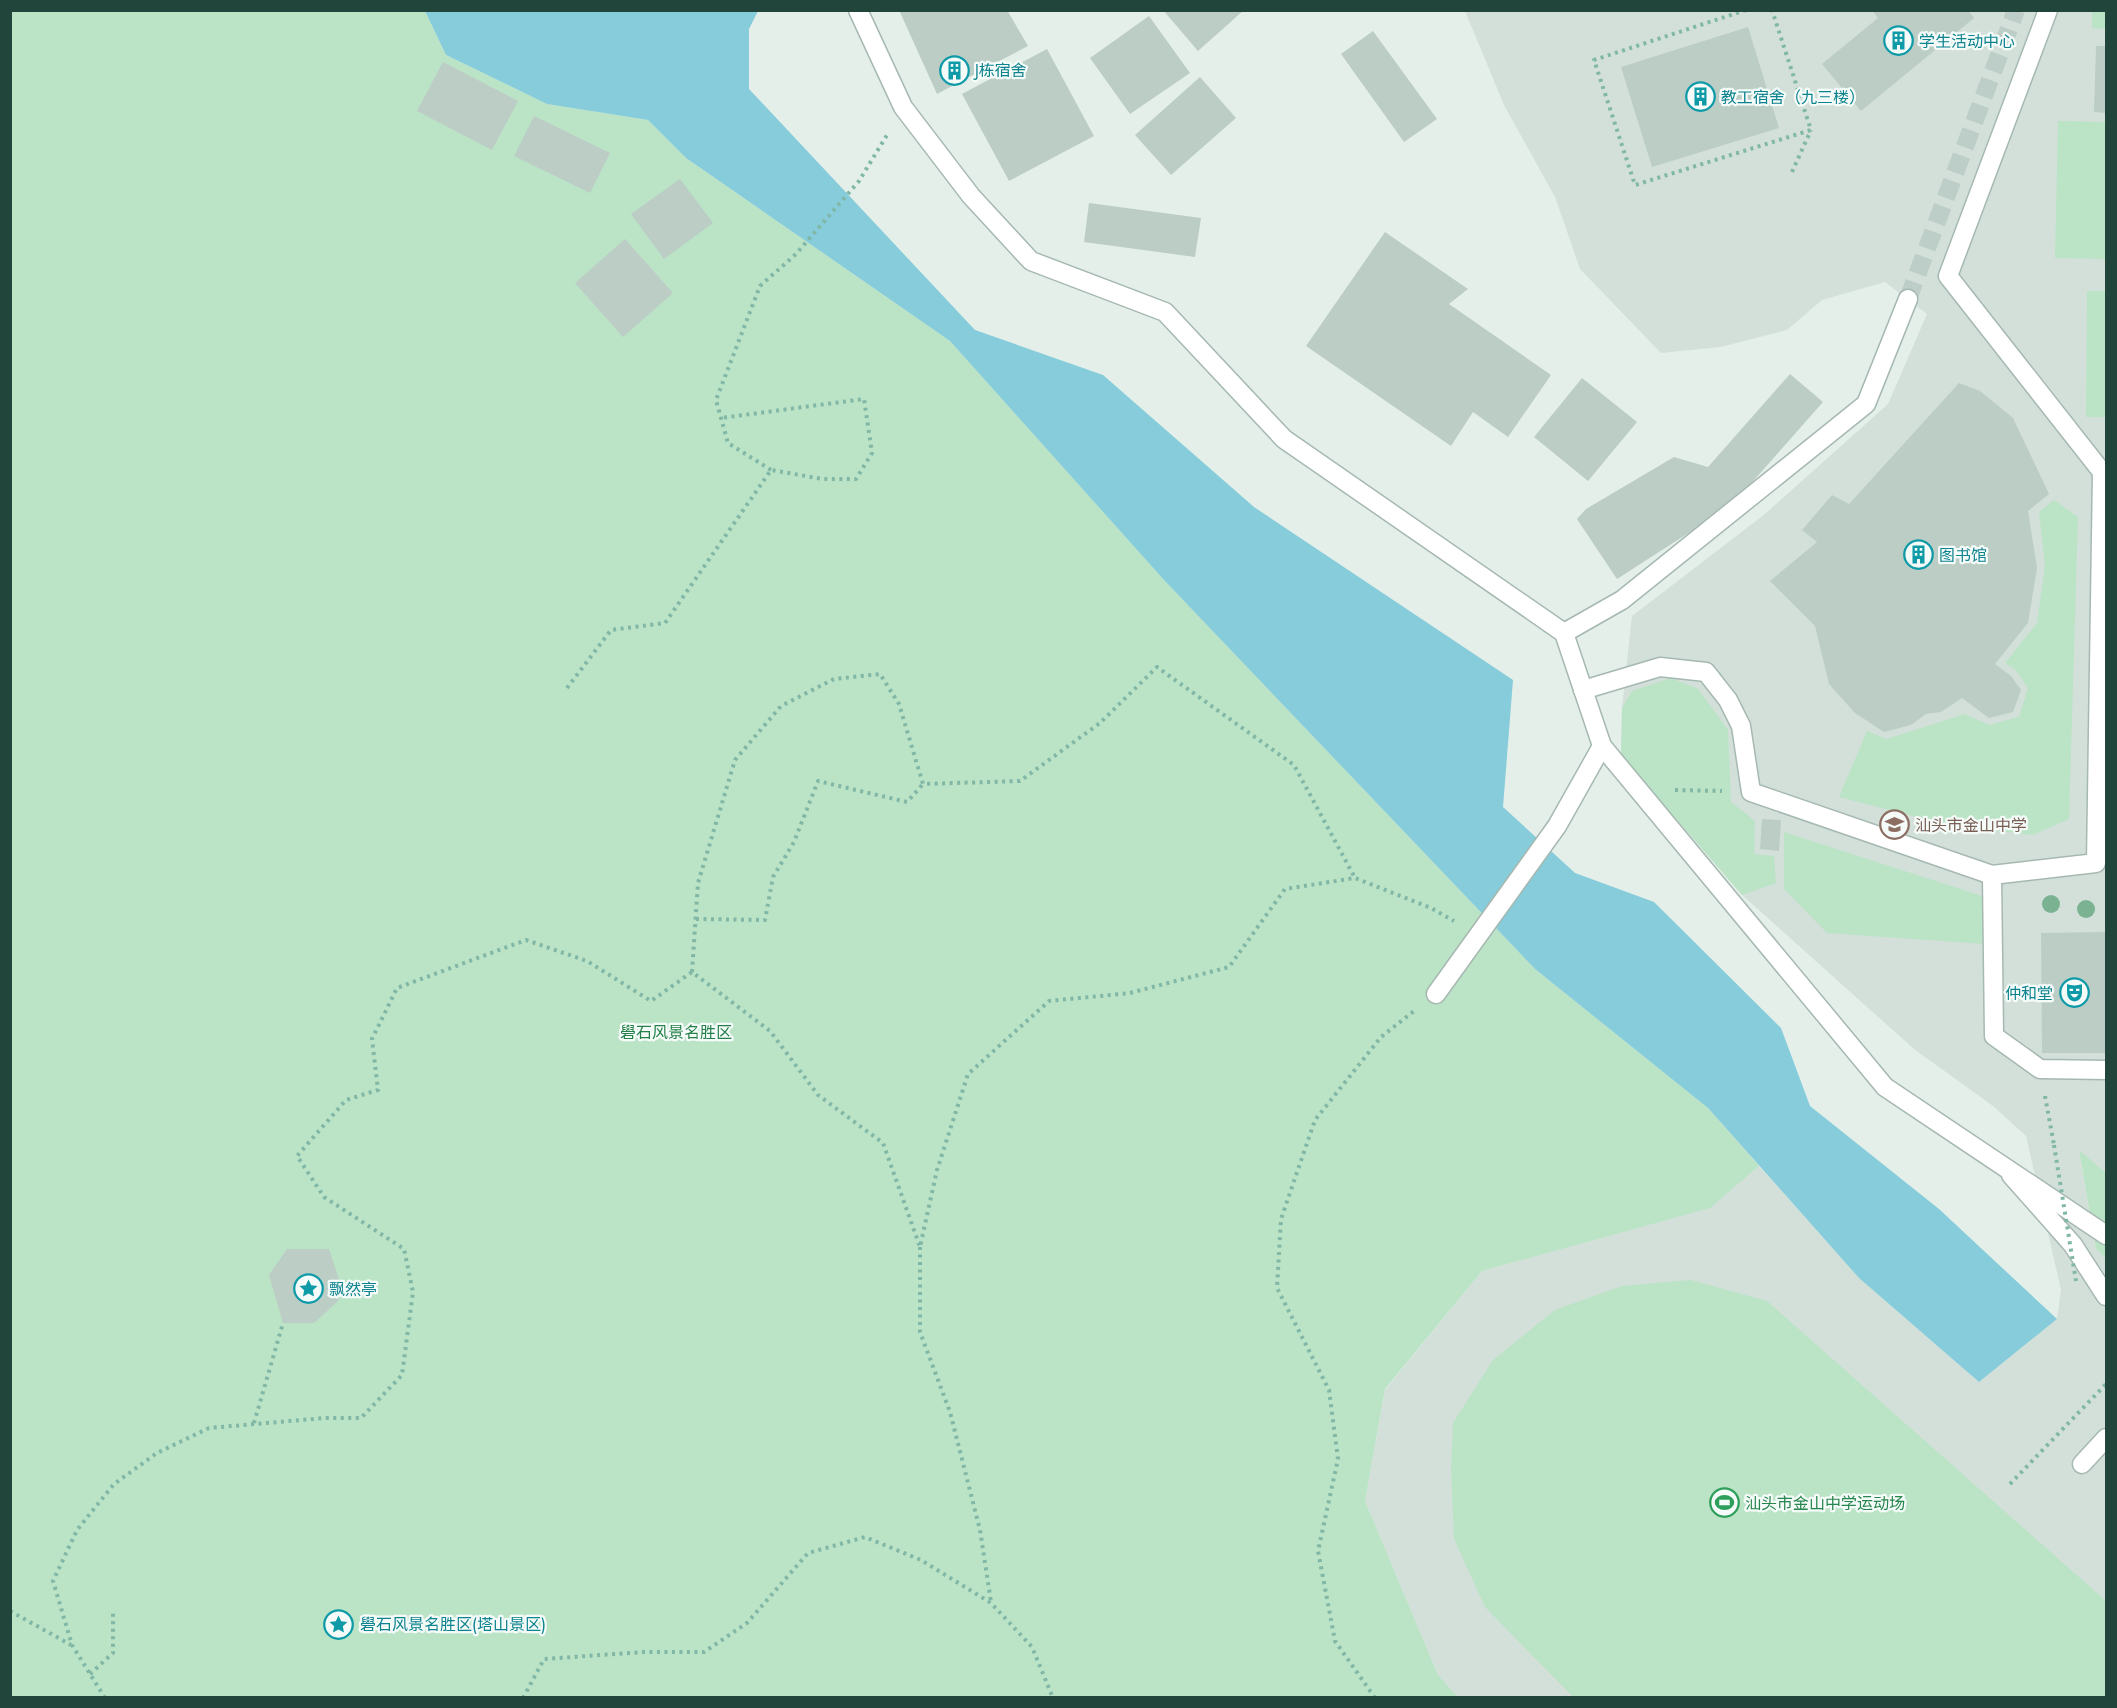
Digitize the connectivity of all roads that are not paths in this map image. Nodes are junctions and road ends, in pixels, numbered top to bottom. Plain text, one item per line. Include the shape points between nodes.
1 (858, 10) edge
2 (2048, 10) edge
3 (1908, 299) tunnel mouth
4 (1564, 633) junction
5 (1583, 690) junction
6 (1602, 746) junction
7 (1992, 875) junction
8 (1436, 994) road end
9 (2106, 1070) edge
10 (2005, 1169) junction
11 (2106, 1235) edge
12 (2106, 1296) edge
13 (2106, 1438) edge
14 (2082, 1464) dead end

1 - 4 street via 903,107 971,196 1031,261 1165,312 1284,439
2 - 7 street via 1948,276 2102,472 2097,863
3 - 4 street via 1866,404 1622,600
4 - 5 street
5 - 6 street
5 - 7 street via 1660,667 1706,672 1728,700 1741,726 1751,792
6 - 8 street via 1557,826
6 - 10 street via 1885,1087
7 - 9 street via 1994,1036 2040,1069
10 - 11 street
10 - 12 street via 2073,1245
13 - 14 street

